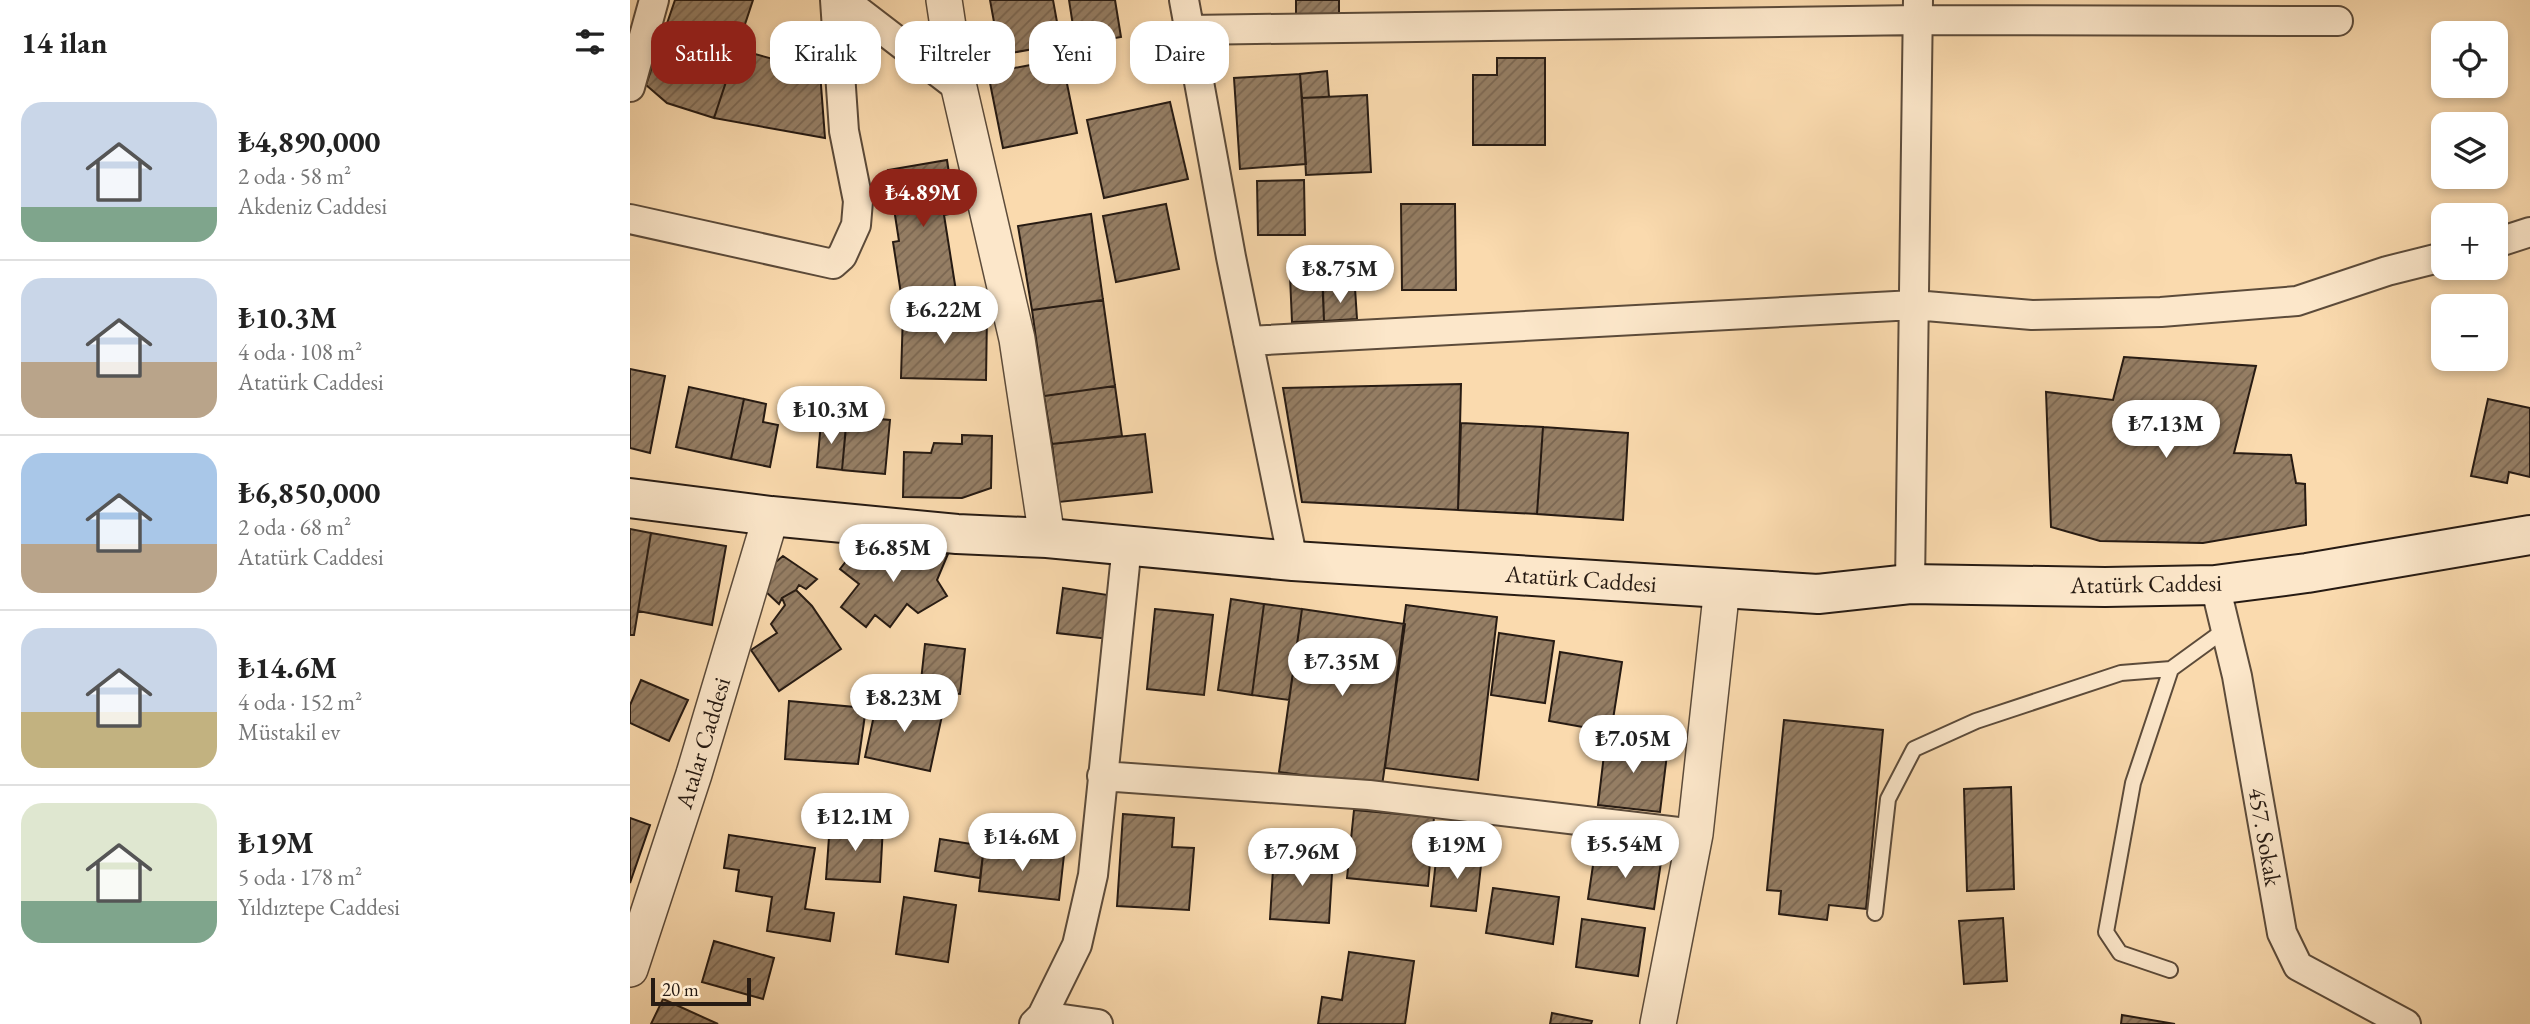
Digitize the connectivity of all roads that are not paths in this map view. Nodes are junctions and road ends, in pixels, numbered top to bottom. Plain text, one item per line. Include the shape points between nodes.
1 (654, 0) edge
2 (835, 0) edge
3 (844, 0) edge
4 (944, 0) edge
5 (1184, 0) edge
6 (1919, 10) edge
7 (1188, 21) edge
8 (2338, 21) dead end
9 (1229, 29) edge
10 (1199, 84) edge
11 (630, 87) edge
12 (960, 89) junction
13 (630, 219) edge
14 (2530, 232) edge
15 (2508, 239) edge
16 (2431, 260) edge
17 (1914, 304) junction
18 (1248, 341) junction
19 (630, 498) edge
20 (771, 516) junction
21 (2530, 535) edge
22 (1047, 538) junction
23 (1127, 545) junction
24 (1293, 561) junction
25 (1910, 584) junction
26 (2215, 584) junction
27 (1722, 587) junction
28 (2226, 629) junction
29 (2171, 668) junction
30 (1102, 776) junction
31 (1695, 834) junction
32 (1875, 913) dead end
33 (630, 969) edge
34 (2170, 971) dead end
35 (1038, 1020) edge
36 (1098, 1024) edge
37 (1658, 1024) edge
38 (2406, 1024) edge

1 - 11 street
2 - 13 street via 844,131 858,201 856,225 842,256 833,264
3 - 12 street
4 - 12 street
5 - 7 street
6 - 8 street
6 - 9 street
6 - 17 street
10 - 18 street
12 - 22 street via 1017,339
14 - 15 street
16 - 17 street via 2283,302 2161,312 2032,315
17 - 18 street
17 - 25 street
18 - 24 street
19 - 20 main road, Atatürk Caddesi
20 - 22 main road, Atatürk Caddesi
20 - 33 street, Atalar Caddesi
21 - 26 main road, Atatürk Caddesi
22 - 23 main road, Atatürk Caddesi
23 - 24 main road, Atatürk Caddesi
23 - 30 street
24 - 27 main road, Atatürk Caddesi
25 - 26 main road, Atatürk Caddesi
25 - 27 main road, Atatürk Caddesi via 1818,594
26 - 28 street, 457. Sokak
27 - 31 street
28 - 29 lane
28 - 38 street, 457. Sokak via 2282,933 2298,966
29 - 32 lane via 2121,673 1976,721 1914,749 1888,799
29 - 34 lane via 2133,783 2106,932 2120,953
30 - 31 street via 1368,796
30 - 35 street via 1093,876 1077,945
31 - 37 street
35 - 36 street

